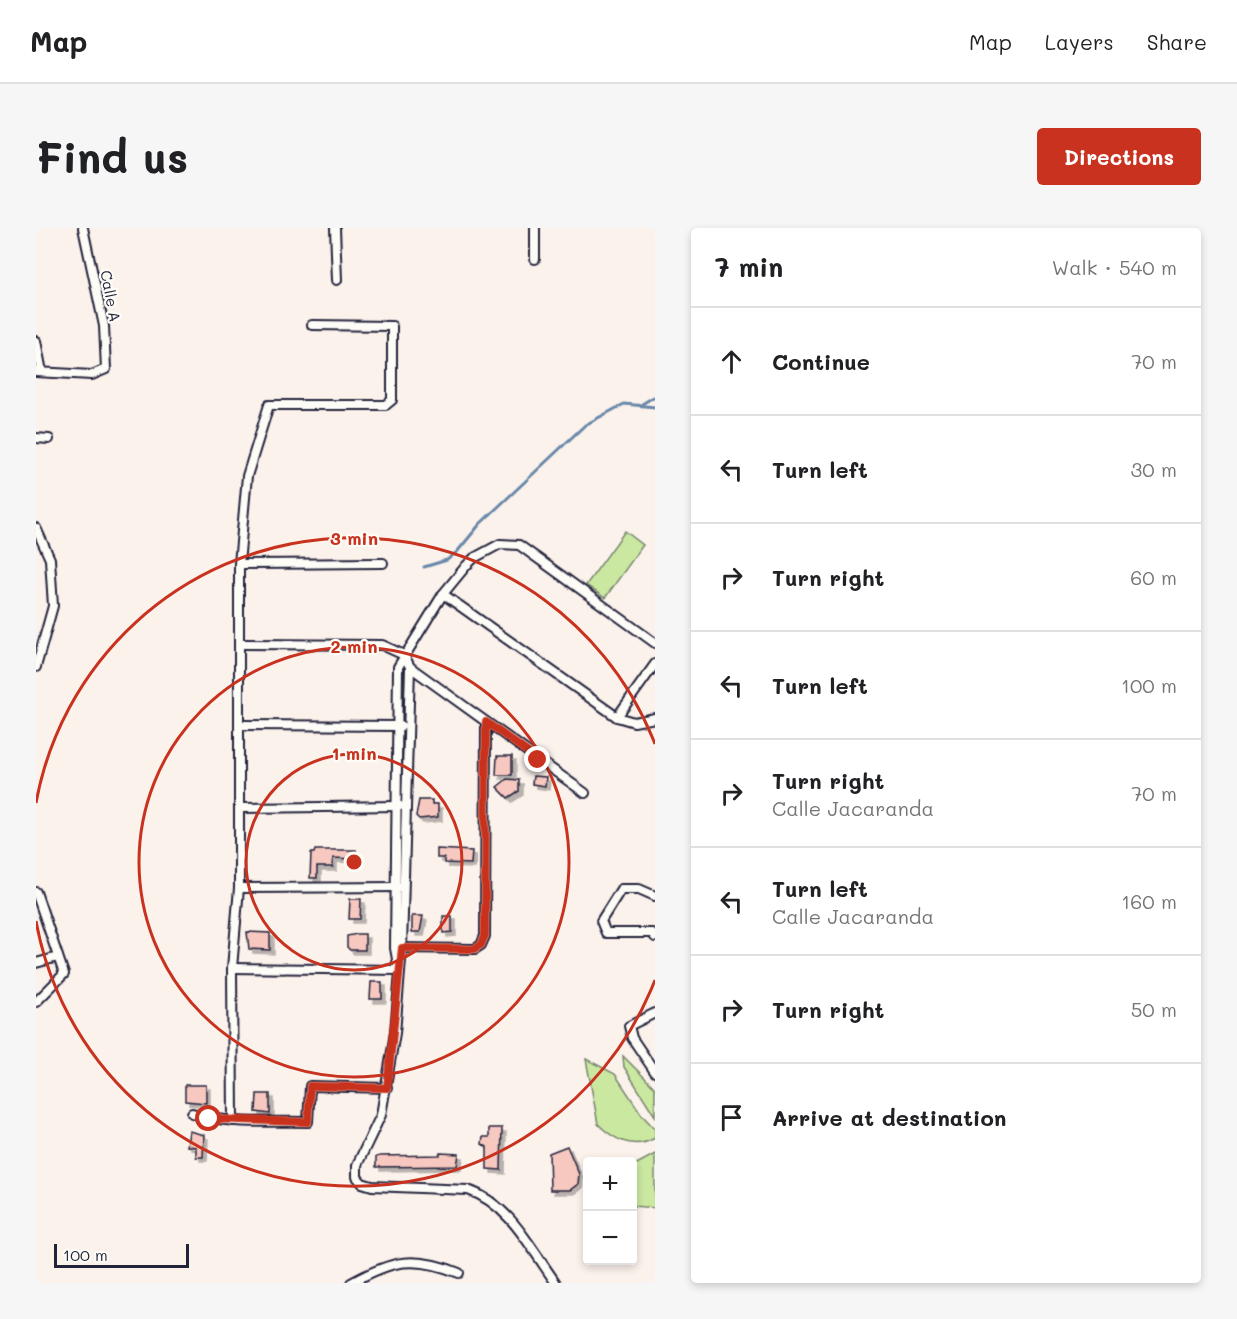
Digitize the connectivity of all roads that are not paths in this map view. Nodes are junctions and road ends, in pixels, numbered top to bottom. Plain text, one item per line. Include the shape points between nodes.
1 (83, 228) edge
2 (335, 228) edge
3 (535, 228) edge
4 (535, 259) dead end
5 (337, 280) dead end
6 (312, 325) dead end
7 (36, 341) edge
8 (39, 372) edge
9 (36, 438) edge
10 (49, 439) dead end
11 (36, 528) edge
12 (383, 562) dead end
13 (239, 564) junction
14 (443, 594) junction
15 (655, 643) edge
16 (241, 644) junction
17 (404, 655) junction
18 (655, 664) edge
19 (36, 667) edge
20 (410, 667) junction
21 (617, 717) junction
22 (655, 718) edge
23 (486, 722) junction
24 (241, 725) junction
25 (397, 726) junction
26 (407, 726) junction
27 (585, 793) dead end
28 (406, 805) junction
29 (396, 806) junction
30 (239, 808) junction
31 (395, 887) junction
32 (239, 888) junction
33 (404, 888) junction
34 (36, 892) edge
35 (655, 896) edge
36 (655, 937) edge
37 (398, 948) junction
38 (58, 957) junction
39 (36, 963) edge
40 (232, 968) junction
41 (399, 969) junction
42 (36, 1002) edge
43 (655, 1013) edge
44 (655, 1072) edge
45 (387, 1088) junction
46 (192, 1113) dead end
47 (233, 1120) junction
48 (459, 1273) dead end
49 (351, 1283) edge
50 (556, 1283) edge

1 - 8 street, Calle A via 104,326 106,369 92,375
2 - 5 street
3 - 4 street
6 - 13 street via 392,326 392,400 386,405 269,405 247,476
7 - 8 street
9 - 10 street
11 - 19 street via 50,559 53,606
12 - 13 street
13 - 16 street
14 - 15 street via 474,558 500,544 519,545
14 - 17 street
14 - 21 street
16 - 17 street via 382,645
16 - 24 street
17 - 20 street
17 - 25 street via 398,667
18 - 21 street
20 - 23 street
20 - 26 street
21 - 22 street via 634,722
23 - 27 street
23 - 37 street via 485,936 474,949
24 - 25 street
24 - 30 street
25 - 26 street
25 - 29 street
26 - 28 street
28 - 29 street
28 - 33 street
29 - 30 street
29 - 31 street
30 - 32 street
31 - 32 street
31 - 33 street
31 - 37 street
32 - 40 street
33 - 37 street
34 - 38 street
35 - 36 street via 639,889 621,889 601,921 606,933 652,933
37 - 41 street
38 - 39 street
38 - 42 street via 64,974
40 - 41 street
40 - 47 street
41 - 45 street
43 - 44 street via 629,1026 632,1038
45 - 47 street via 310,1086 308,1122
45 - 50 street via 381,1115 357,1165 357,1177 362,1183 481,1194 495,1203 515,1226
46 - 47 street via 209,1119
48 - 49 street via 433,1262 407,1261 379,1267

